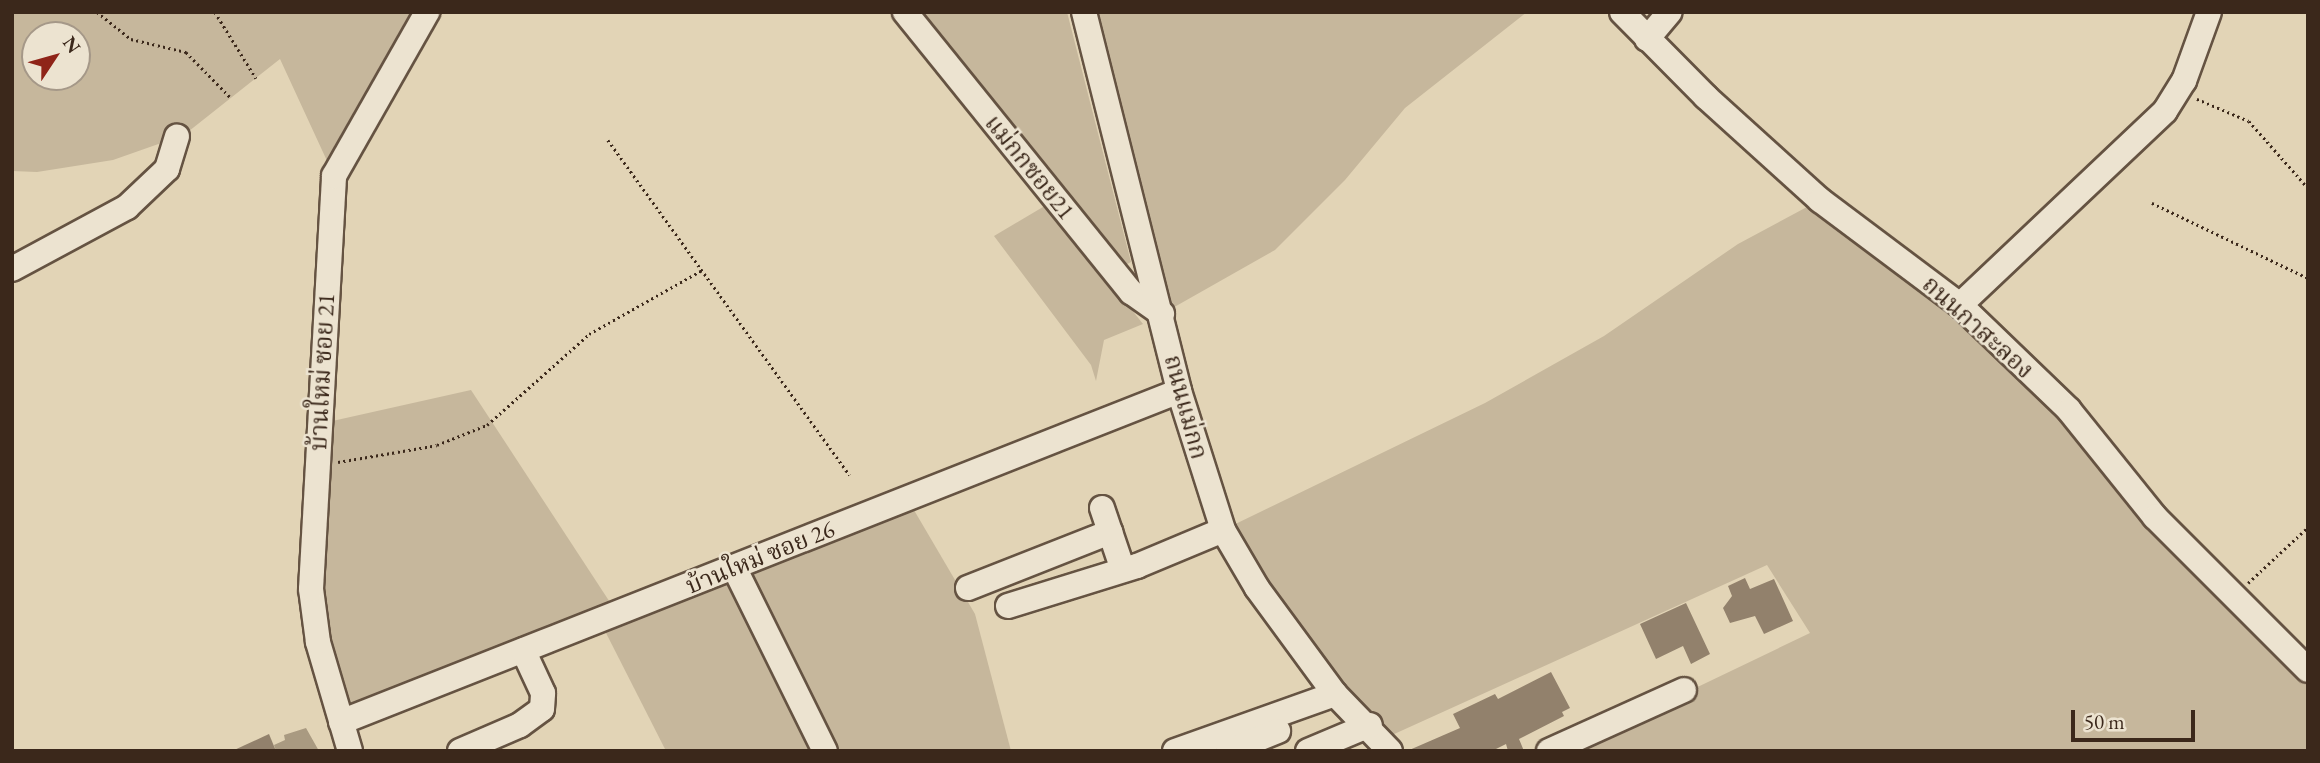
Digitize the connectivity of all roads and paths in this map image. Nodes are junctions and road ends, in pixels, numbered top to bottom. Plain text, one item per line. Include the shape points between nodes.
1 (97, 12) edge
2 (215, 12) edge
3 (427, 12) edge
4 (905, 12) edge
5 (1084, 12) edge
6 (1622, 12) edge
7 (1670, 12) edge
8 (2209, 12) edge
9 (1647, 39) junction
10 (256, 78) dead end
11 (2178, 90) junction
12 (231, 98) dead end
13 (177, 137) dead end
14 (608, 140) dead end
15 (2308, 188) edge
16 (2152, 203) dead end
17 (12, 269) edge
18 (702, 270) junction
19 (2308, 278) edge
20 (1961, 305) junction
21 (1162, 314) junction
22 (1179, 391) junction
23 (317, 464) junction
24 (850, 475) dead end
25 (1102, 508) dead end
26 (2308, 527) edge
27 (1223, 530) junction
28 (1110, 533) junction
29 (734, 567) junction
30 (1123, 570) junction
31 (968, 588) dead end
32 (2233, 598) junction
33 (1008, 606) dead end
34 (523, 650) junction
35 (2308, 670) edge
36 (1684, 690) dead end
37 (1341, 699) junction
38 (341, 722) junction
39 (1370, 725) junction
40 (350, 751) edge
41 (460, 751) edge
42 (825, 751) edge
43 (1175, 751) edge
44 (1228, 751) edge
45 (1308, 751) edge
46 (1390, 751) edge
47 (1549, 751) edge

1 - 12 path via 131,39 186,52
2 - 10 path
3 - 23 street, บ้านใหม่ ซอย 21 via 334,176
4 - 21 street, แม่กกซอย21 via 1131,292
5 - 21 street, ถนนแม่กก
6 - 9 street, ถนนกาสะลอง
7 - 9 street
8 - 11 street
9 - 20 street, ถนนกาสะลอง via 1820,200
11 - 15 path via 2249,121
11 - 20 street via 2165,111
13 - 17 street via 167,169 127,208
14 - 18 path
16 - 19 path
18 - 23 path via 589,334 516,394 487,425 438,445
18 - 24 path
20 - 32 street, ถนนกาสะลอง via 2068,410 2155,517
21 - 22 street, ถนนแม่กก
22 - 27 street, ถนนแม่กก
22 - 29 street, บ้านใหม่ ซอย 26
23 - 38 street, บ้านใหม่ ซอย 21 via 311,589 318,642
25 - 28 street
26 - 32 path
27 - 30 street
27 - 37 street, ถนนแม่กก via 1257,589
28 - 30 street
28 - 31 street
29 - 34 street, บ้านใหม่ ซอย 26
29 - 42 street
30 - 33 street
32 - 35 street, ถนนกาสะลอง
34 - 38 street, บ้านใหม่ ซอย 26
34 - 41 street via 543,693 542,709 520,725
36 - 47 street
37 - 39 street, ถนนแม่กก
37 - 43 street
37 - 44 street
38 - 40 street, บ้านใหม่ ซอย 21
39 - 45 street
39 - 46 street, ถนนแม่กก

